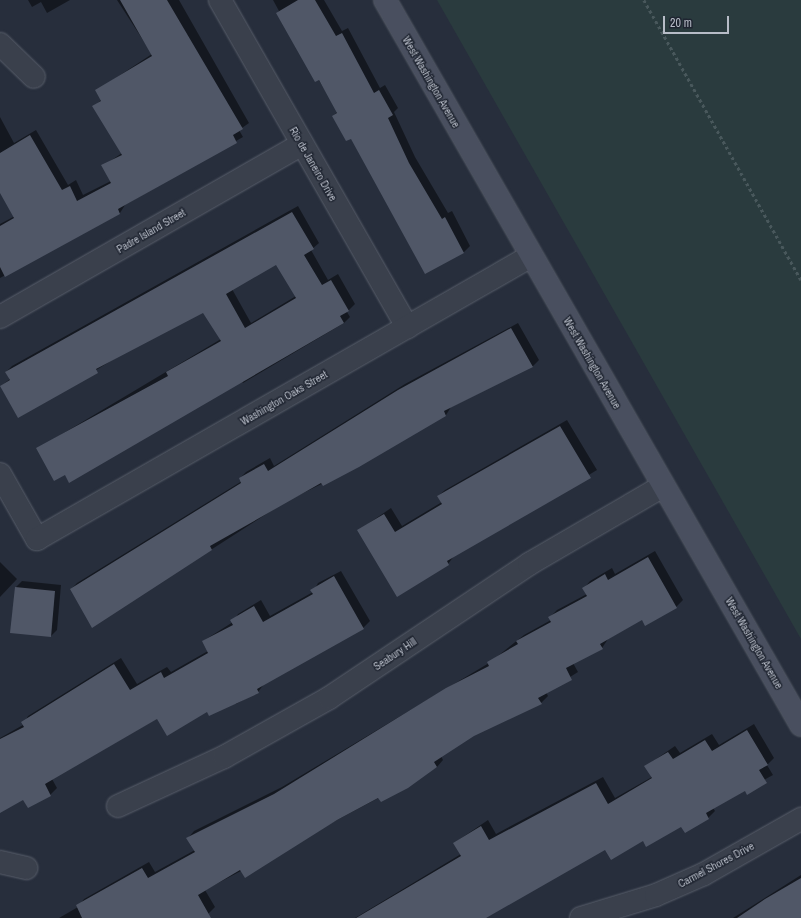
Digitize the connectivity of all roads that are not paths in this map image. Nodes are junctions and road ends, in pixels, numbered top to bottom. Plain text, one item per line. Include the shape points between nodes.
1 (220, 0) edge
2 (385, 0) edge
3 (0, 44) edge
4 (34, 77) dead end
5 (302, 144) junction
6 (531, 256) junction
7 (0, 317) edge
8 (407, 327) junction
9 (0, 474) edge
10 (663, 486) junction
11 (801, 725) edge
12 (118, 806) dead end
13 (801, 819) edge
14 (0, 862) edge
15 (26, 868) dead end
16 (581, 918) edge

1 - 5 street, Rio de Janeiro Drive
2 - 6 main road, West Washington Avenue
3 - 4 street
5 - 7 street, Padre Island Street
5 - 8 street, Rio de Janeiro Drive
6 - 8 street, Washington Oaks Street
6 - 10 main road, West Washington Avenue
8 - 9 street, Washington Oaks Street via 37,539
10 - 11 main road, West Washington Avenue
10 - 12 street, Seabury Hill via 529,564 329,698 224,757
13 - 16 street, Carmel Shores Drive via 704,874 656,895
14 - 15 street

